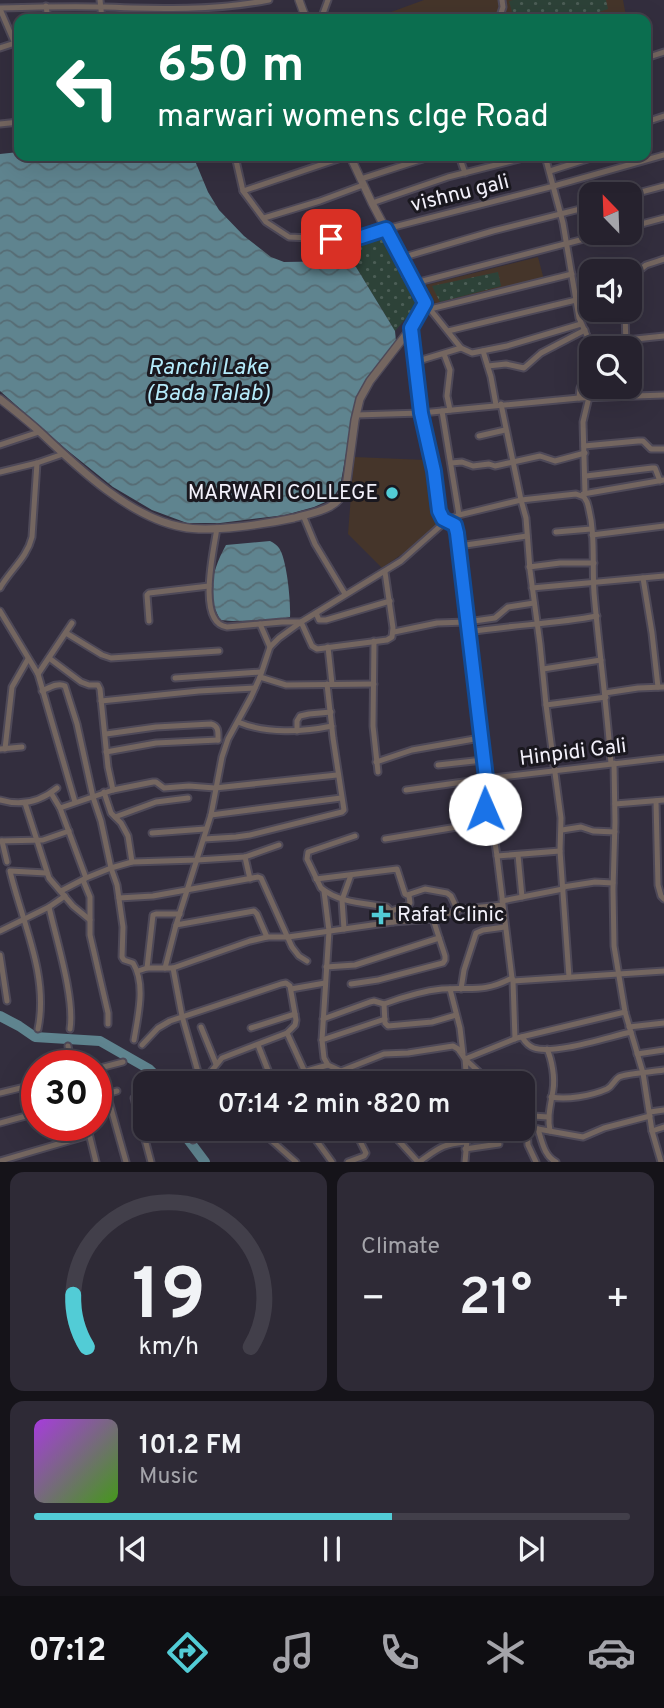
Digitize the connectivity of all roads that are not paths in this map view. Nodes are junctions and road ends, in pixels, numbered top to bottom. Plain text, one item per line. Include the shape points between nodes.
1 (155, 0) edge
2 (269, 0) edge
3 (101, 3) edge
4 (46, 6) junction
5 (0, 8) edge
6 (155, 9) junction
7 (173, 9) junction
8 (47, 14) edge
9 (173, 14) edge
10 (8, 28) junction
11 (0, 31) edge
12 (14, 41) edge
13 (236, 161) edge
14 (334, 161) edge
15 (352, 161) edge
16 (419, 161) edge
17 (461, 161) edge
18 (512, 161) edge
19 (547, 161) edge
20 (581, 161) edge
21 (635, 161) edge
22 (550, 171) junction
23 (465, 173) junction
24 (362, 182) junction
25 (554, 186) junction
26 (664, 186) edge
27 (243, 191) junction
28 (642, 192) edge
29 (372, 203) junction
30 (579, 209) edge
31 (561, 214) junction
32 (264, 218) junction
33 (664, 218) edge
34 (642, 224) edge
35 (386, 229) junction
36 (579, 240) edge
37 (566, 243) junction
38 (401, 258) junction
39 (664, 258) edge
40 (642, 268) edge
41 (572, 274) junction
42 (415, 283) junction
43 (576, 300) junction
44 (427, 306) junction
45 (583, 327) junction
46 (411, 328) junction
47 (448, 331) junction
48 (587, 336) edge
49 (664, 336) edge
50 (642, 338) edge
51 (461, 348) junction
52 (483, 351) junction
53 (444, 354) junction
54 (415, 362) junction
55 (488, 366) junction
56 (664, 395) edge
57 (642, 396) edge
58 (0, 398) edge
59 (579, 398) edge
60 (589, 399) edge
61 (499, 405) junction
62 (450, 410) junction
63 (442, 411) junction
64 (421, 413) junction
65 (356, 415) junction
66 (505, 429) junction
67 (39, 432) junction
68 (479, 436) dead end
69 (0, 445) edge
70 (584, 446) junction
71 (664, 449) edge
72 (585, 453) junction
73 (63, 454) junction
74 (512, 462) junction
75 (37, 463) junction
76 (451, 463) junction
77 (0, 472) edge
78 (586, 476) junction
79 (662, 481) edge
80 (582, 494) junction
81 (521, 500) junction
82 (303, 515) junction
83 (459, 515) junction
84 (446, 521) junction
85 (664, 526) edge
86 (217, 528) junction
87 (556, 532) dead end
88 (591, 532) junction
89 (527, 536) junction
90 (459, 546) junction
91 (594, 563) junction
92 (529, 567) junction
93 (385, 572) junction
94 (664, 576) edge
95 (643, 578) junction
96 (594, 582) junction
97 (209, 586) junction
98 (0, 588) edge
99 (532, 589) junction
100 (345, 594) junction
101 (390, 601) junction
102 (534, 603) junction
103 (0, 611) edge
104 (316, 613) junction
105 (597, 616) junction
106 (149, 621) dead end
107 (301, 622) junction
108 (467, 622) junction
109 (72, 623) dead end
110 (260, 624) junction
111 (538, 624) junction
112 (394, 632) junction
113 (468, 632) junction
114 (66, 633) junction
115 (374, 641) junction
116 (270, 647) junction
117 (328, 647) junction
118 (219, 651) dead end
119 (49, 658) junction
120 (28, 659) junction
121 (601, 660) junction
122 (543, 669) junction
123 (38, 674) junction
124 (261, 675) junction
125 (175, 678) dead end
126 (329, 684) junction
127 (374, 684) junction
128 (661, 687) edge
129 (255, 688) junction
130 (42, 691) junction
131 (606, 695) junction
132 (101, 701) junction
133 (546, 705) junction
134 (331, 712) junction
135 (238, 722) junction
136 (332, 726) junction
137 (297, 731) junction
138 (106, 734) junction
139 (480, 737) junction
140 (228, 739) junction
141 (218, 740) junction
142 (22, 747) dead end
143 (2, 749) edge
144 (106, 752) junction
145 (664, 758) edge
146 (483, 760) junction
147 (376, 762) junction
148 (613, 764) junction
149 (438, 765) dead end
150 (555, 771) junction
151 (378, 772) dead end
152 (337, 775) junction
153 (485, 779) junction
154 (57, 788) dead end
155 (215, 788) junction
156 (113, 790) junction
157 (406, 790) dead end
158 (104, 792) junction
159 (51, 793) junction
160 (93, 797) junction
161 (188, 798) dead end
162 (341, 798) junction
163 (0, 800) edge
164 (664, 800) edge
165 (656, 801) junction
166 (25, 803) junction
167 (75, 803) junction
168 (489, 803) junction
169 (615, 804) junction
170 (60, 808) junction
171 (211, 815) junction
172 (115, 817) junction
173 (205, 829) junction
174 (562, 830) junction
175 (69, 831) junction
176 (615, 832) junction
177 (152, 833) dead end
178 (355, 836) dead end
179 (204, 839) junction
180 (385, 839) dead end
181 (36, 840) junction
182 (1, 841) edge
183 (279, 845) dead end
184 (560, 851) junction
185 (518, 855) junction
186 (661, 855) edge
187 (497, 856) junction
188 (245, 857) junction
189 (197, 860) junction
190 (7, 862) dead end
191 (132, 862) junction
192 (111, 868) junction
193 (0, 871) edge
194 (10, 871) junction
195 (46, 873) junction
196 (351, 876) junction
197 (85, 879) junction
198 (250, 879) junction
199 (316, 879) junction
200 (613, 883) junction
201 (563, 888) junction
202 (187, 891) junction
203 (324, 891) junction
204 (63, 893) junction
205 (410, 895) junction
206 (522, 897) junction
207 (119, 898) junction
208 (664, 899) edge
209 (342, 900) junction
210 (502, 903) junction
211 (49, 907) junction
212 (391, 911) junction
213 (458, 911) junction
214 (180, 914) junction
215 (25, 919) junction
216 (433, 919) junction
217 (90, 920) junction
218 (393, 922) junction
219 (176, 925) junction
220 (505, 927) junction
221 (344, 929) junction
222 (0, 930) edge
223 (328, 931) junction
224 (267, 937) junction
225 (288, 937) junction
226 (439, 938) junction
227 (0, 955) edge
228 (306, 961) dead end
229 (326, 967) junction
230 (147, 968) junction
231 (165, 968) junction
232 (173, 968) junction
233 (138, 971) junction
234 (664, 971) edge
235 (619, 975) junction
236 (569, 977) junction
237 (512, 980) junction
238 (325, 983) junction
239 (351, 984) dead end
240 (291, 989) junction
241 (450, 989) junction
242 (461, 989) junction
243 (7, 1001) dead end
244 (384, 1004) junction
245 (625, 1012) junction
246 (295, 1014) junction
247 (456, 1015) junction
248 (182, 1016) junction
249 (323, 1018) junction
250 (385, 1019) junction
251 (664, 1023) edge
252 (108, 1024) dead end
253 (201, 1027) dead end
254 (251, 1028) dead end
255 (38, 1029) dead end
256 (70, 1029) dead end
257 (630, 1030) junction
258 (287, 1033) junction
259 (522, 1037) junction
260 (515, 1039) junction
261 (134, 1040) dead end
262 (322, 1040) junction
263 (142, 1045) dead end
264 (258, 1045) junction
265 (68, 1046) dead end
266 (547, 1049) junction
267 (69, 1050) edge
268 (664, 1050) edge
269 (638, 1055) junction
270 (464, 1058) junction
271 (123, 1062) dead end
272 (216, 1064) junction
273 (112, 1065) edge
274 (328, 1065) junction
275 (664, 1070) edge
276 (198, 1071) edge
277 (211, 1071) edge
278 (268, 1071) edge
279 (303, 1071) edge
280 (318, 1071) edge
281 (341, 1071) joint
282 (466, 1071) edge
283 (478, 1071) edge
284 (643, 1073) junction
285 (21, 1088) edge
286 (117, 1091) dead end
287 (112, 1092) edge
288 (0, 1093) edge
289 (551, 1097) junction
290 (664, 1110) edge
291 (112, 1112) edge
292 (650, 1114) junction
293 (535, 1116) edge
294 (21, 1117) edge
295 (548, 1117) junction
296 (0, 1123) edge
297 (664, 1127) edge
298 (535, 1129) edge
299 (538, 1129) junction
300 (550, 1131) junction
301 (652, 1131) junction
302 (68, 1141) edge
303 (91, 1141) edge
304 (145, 1141) edge
305 (272, 1141) edge
306 (317, 1141) edge
307 (360, 1141) edge
308 (399, 1141) edge
309 (466, 1141) edge
310 (527, 1141) edge
311 (499, 1144) dead end
312 (466, 1145) junction
313 (0, 1161) edge
314 (96, 1162) edge
315 (126, 1162) edge
316 (151, 1162) edge
317 (296, 1162) edge
318 (332, 1162) edge
319 (348, 1162) edge
320 (418, 1162) edge
321 (465, 1162) edge
322 (536, 1162) edge
323 (556, 1162) edge
324 (661, 1162) edge

1 - 6 street
2 - 7 street
3 - 4 street
3 - 6 street
4 - 5 street
4 - 8 street
5 - 10 street
6 - 7 street
7 - 9 street
10 - 11 street
10 - 12 street
13 - 27 street
14 - 27 street
15 - 24 street
16 - 24 street
17 - 23 street
18 - 23 street
19 - 22 street
20 - 22 street
21 - 25 street, vishnu gali
22 - 25 street
23 - 29 street
24 - 29 street
24 - 32 street
25 - 31 street
25 - 35 street, vishnu gali
26 - 28 street
27 - 32 street, vishnu gali
29 - 35 street
30 - 31 street
31 - 37 street
31 - 38 street
32 - 35 street, vishnu gali via 289,237 352,240
33 - 34 street
35 - 38 street
36 - 37 street
37 - 41 street
37 - 42 street
38 - 42 street
39 - 40 street
41 - 43 street
41 - 44 street
42 - 44 street
43 - 45 street
43 - 47 street
44 - 46 street
44 - 47 street
45 - 48 street
45 - 52 street
45 - 55 street via 524,368
46 - 54 street
46 - 65 street via 366,387
47 - 51 street
49 - 50 street
51 - 52 street
51 - 53 street
52 - 55 street
53 - 54 street
53 - 62 street via 450,370
54 - 64 street
55 - 61 street
56 - 57 street
58 - 67 street
59 - 61 street
60 - 70 street
61 - 62 street
61 - 66 street
62 - 63 street
63 - 64 street
63 - 76 street
64 - 65 street
64 - 84 street via 439,511
65 - 82 street via 342,496 334,505
66 - 68 street
66 - 74 street
67 - 69 street
67 - 73 street
70 - 71 street via 638,441 651,449
70 - 72 street
72 - 74 street via 555,461 540,456
72 - 78 street
73 - 75 street
73 - 86 street via 147,515 181,527
74 - 76 street
74 - 81 street
75 - 77 street
75 - 98 street via 30,548
76 - 83 street
78 - 79 street via 655,468
78 - 80 street
79 - 80 street
80 - 81 street
80 - 88 street
81 - 83 street
81 - 89 street
82 - 86 street
82 - 100 street
83 - 84 street
84 - 90 street via 457,528
84 - 93 street
85 - 88 street
86 - 97 street
87 - 88 street
88 - 91 street
89 - 90 street
89 - 92 street
90 - 108 street
91 - 92 street
91 - 96 street
92 - 99 street
93 - 100 street
93 - 101 street
94 - 95 street
95 - 96 street
95 - 128 street
96 - 99 street
96 - 105 street
97 - 106 street via 149,593
97 - 110 street via 213,617 220,626
99 - 102 street
100 - 104 street
101 - 104 street via 326,620
101 - 112 street
102 - 108 street via 508,607 495,618
102 - 111 street
103 - 120 street
104 - 107 street
105 - 111 street
105 - 121 street
107 - 110 street
107 - 116 street
107 - 117 street via 314,648
108 - 112 street
108 - 113 street
109 - 114 street
110 - 116 street
111 - 113 street
111 - 122 street
112 - 115 street via 390,638
113 - 139 street
114 - 118 street via 111,658
114 - 119 street
115 - 117 street
115 - 127 street
116 - 124 street
117 - 126 street
119 - 123 street
119 - 132 street via 81,682 98,685
120 - 123 street
120 - 143 street via 12,687
121 - 122 street
121 - 131 street
122 - 133 street
123 - 130 street
124 - 125 street
124 - 126 street via 286,685
124 - 129 street
126 - 127 street
126 - 134 street
127 - 147 street
128 - 131 street
129 - 132 street
129 - 135 street
130 - 160 street via 62,684 67,689
130 - 167 street
131 - 133 street
131 - 148 street
132 - 138 street
133 - 150 street
134 - 136 street
134 - 137 street via 300,716
135 - 137 street
135 - 140 street
136 - 137 street
136 - 152 street
138 - 141 street via 211,724 218,728
138 - 144 street
139 - 146 street
139 - 147 street
140 - 141 street
140 - 155 street
141 - 144 street via 156,743
142 - 143 street
144 - 156 street
145 - 148 street, Hinpidi Gali
146 - 149 street
146 - 153 street
147 - 151 street
148 - 150 street, Hinpidi Gali
148 - 169 street
150 - 153 street, Hinpidi Gali
150 - 174 street
152 - 155 street
152 - 162 street
153 - 157 street, Hinpidi Gali
153 - 168 street
154 - 159 street
155 - 156 street via 164,788 156,782
155 - 171 street
156 - 158 street
158 - 160 street
158 - 172 street
159 - 166 street
159 - 170 street
160 - 167 street
160 - 192 street
161 - 172 street via 156,802
162 - 171 street
162 - 179 street via 342,812 250,835
163 - 166 street
164 - 165 street
165 - 169 street
165 - 186 street
166 - 181 street
167 - 170 street
168 - 180 street via 463,826
168 - 187 street
169 - 176 street
170 - 175 street
171 - 173 street
172 - 191 street via 128,836
173 - 177 street
173 - 179 street
174 - 176 street via 584,827
174 - 184 street
175 - 181 street
175 - 197 street
176 - 200 street
178 - 199 street via 308,852
179 - 189 street
181 - 182 street
181 - 195 street
182 - 190 street
183 - 188 street
184 - 185 street
184 - 201 street
185 - 187 street
185 - 206 street
186 - 208 street via 659,885
187 - 210 street
188 - 189 street
188 - 198 street
189 - 191 street
189 - 202 street
191 - 192 street
192 - 197 street
192 - 207 street
193 - 194 street
194 - 195 street
194 - 215 street
195 - 204 street
196 - 199 street
196 - 205 street via 397,869 405,894
196 - 209 street
197 - 204 street
197 - 217 street
198 - 202 street
198 - 225 street via 258,877 264,882
199 - 203 street
200 - 201 street
200 - 235 street
201 - 206 street
201 - 236 street
202 - 207 street
202 - 214 street
203 - 209 street
203 - 223 street
204 - 211 street
204 - 217 street
205 - 212 street via 407,906
205 - 213 street via 425,889 449,893
206 - 210 street
207 - 233 street via 122,957
209 - 212 street
209 - 221 street
210 - 213 street
210 - 220 street
211 - 215 street
211 - 256 street via 70,1000
212 - 218 street
213 - 216 street
214 - 219 street
214 - 230 street via 153,915
215 - 222 street
215 - 255 street via 38,976
216 - 218 street
216 - 226 street
217 - 252 street
218 - 221 street
219 - 224 street via 254,911
219 - 231 street
220 - 237 street
220 - 242 street via 476,933
221 - 223 street
223 - 225 street
223 - 229 street
224 - 225 street
224 - 232 street
225 - 228 street
226 - 229 street via 355,965
226 - 239 street via 443,963
227 - 243 street
229 - 238 street
230 - 231 street
230 - 233 street
231 - 232 street
232 - 248 street
233 - 261 street via 140,998
234 - 235 street
235 - 236 street
235 - 245 street
236 - 237 street
237 - 242 street via 483,989
237 - 260 street
238 - 240 street
238 - 249 street
240 - 246 street
240 - 248 street via 281,984
241 - 242 street
241 - 244 street
241 - 247 street
244 - 249 street via 374,1001
244 - 250 street
245 - 257 street
245 - 259 street
246 - 254 street
246 - 258 street via 295,1025
247 - 250 street via 392,1027
247 - 270 street
248 - 263 street via 158,1028
248 - 276 street
249 - 262 street
250 - 262 street
251 - 257 street
253 - 272 street
257 - 266 street
257 - 269 street
258 - 264 street
258 - 279 street
259 - 260 street
259 - 266 street via 531,1047
260 - 270 street
262 - 274 street
264 - 272 street
264 - 278 street
265 - 267 street
266 - 289 street
268 - 269 street
269 - 284 street
270 - 281 street via 453,1046 376,1056
270 - 282 street
270 - 283 street
271 - 273 street
272 - 277 street
274 - 280 street
274 - 281 street
275 - 284 street
284 - 289 street via 618,1077 607,1089 573,1098
284 - 292 street
285 - 288 street
286 - 287 street
289 - 295 street
290 - 292 street
291 - 315 street
292 - 300 street via 583,1137
292 - 301 street
293 - 295 street
294 - 296 street
295 - 300 street
297 - 301 street
298 - 299 street
299 - 300 street
299 - 323 street via 547,1154
301 - 324 street
302 - 313 street
303 - 314 street
304 - 316 street
305 - 317 street
306 - 318 street
307 - 319 street via 366,1153
308 - 320 street
309 - 312 street
310 - 322 street
311 - 312 street
312 - 320 street via 437,1148
312 - 321 street

